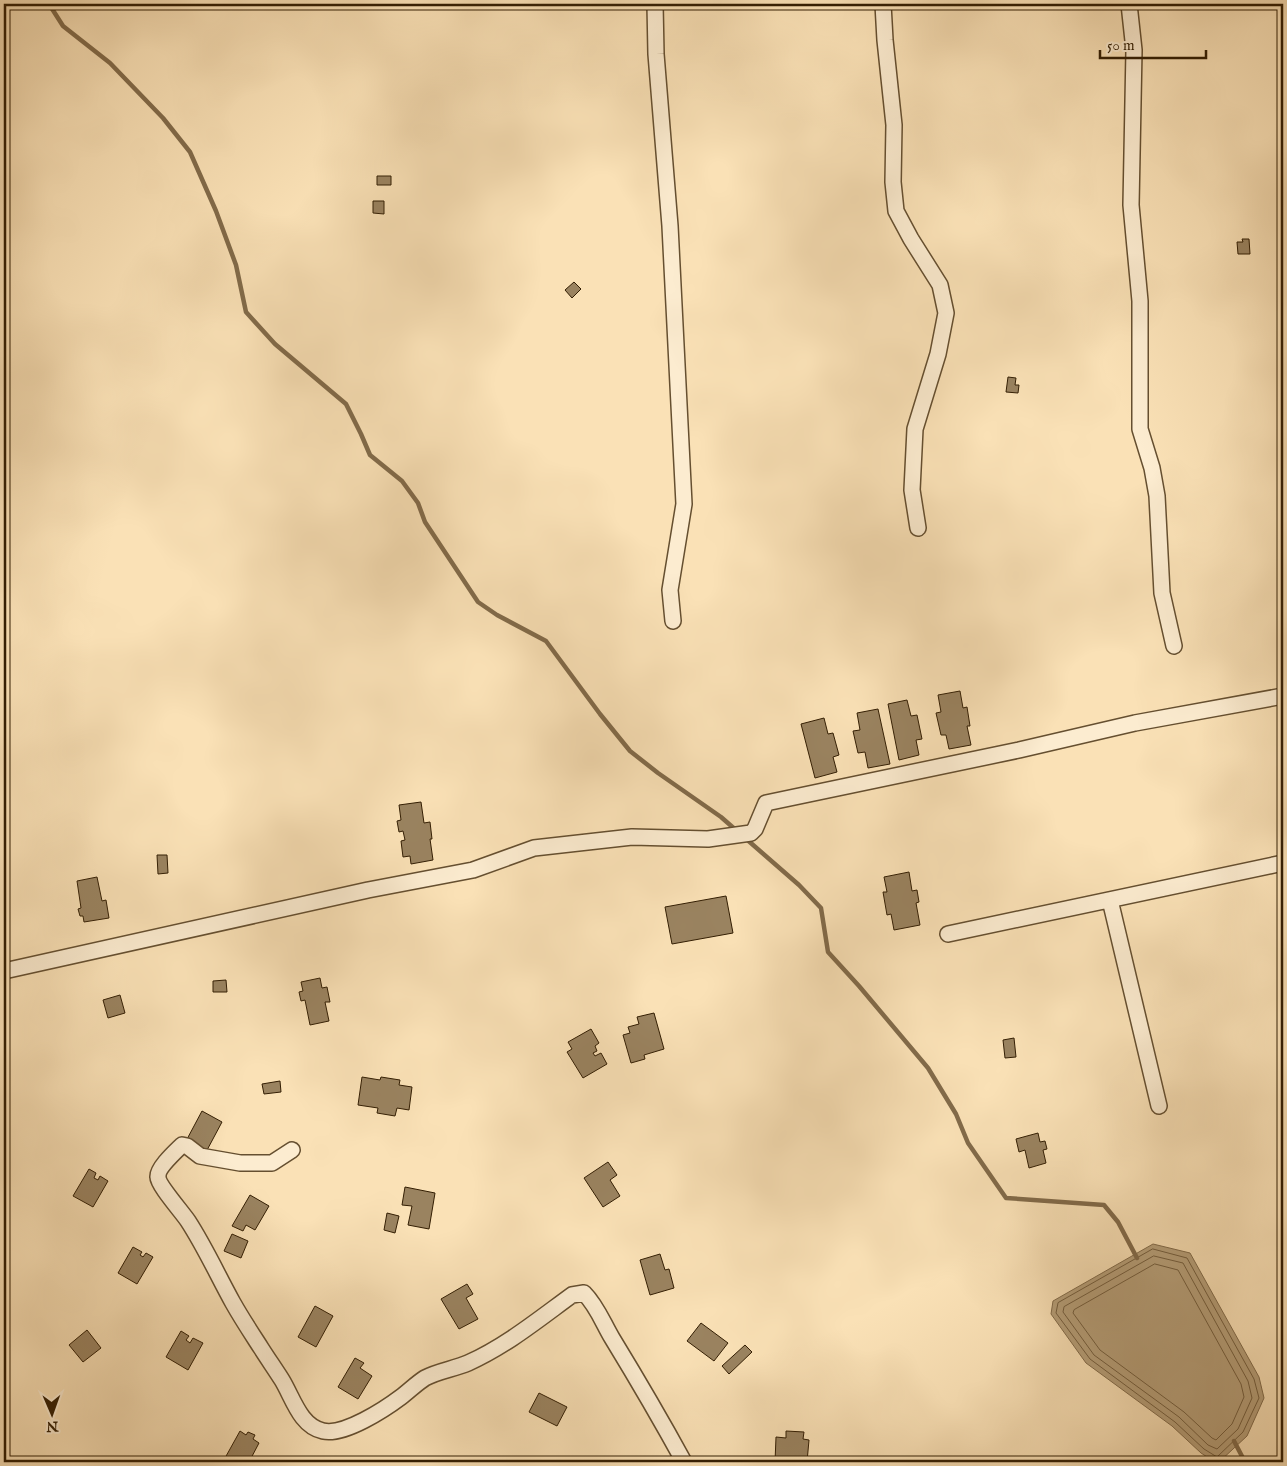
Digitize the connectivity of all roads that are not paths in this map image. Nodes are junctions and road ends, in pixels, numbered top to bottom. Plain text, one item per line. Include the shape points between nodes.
1 (655, 4) edge
2 (883, 4) edge
3 (1129, 4) edge
4 (918, 528) dead end
5 (673, 622) dead end
6 (1174, 646) dead end
7 (1283, 696) edge
8 (1283, 863) edge
9 (1110, 900) junction
10 (948, 934) dead end
11 (4, 971) edge
12 (1159, 1106) dead end
13 (292, 1150) dead end
14 (684, 1462) edge

1 - 5 street via 684,504 670,590
2 - 4 street via 894,125 896,211 940,285 946,313 938,354 915,429 912,490
3 - 6 street via 1134,50 1131,205 1140,301 1140,429 1157,496 1162,593
7 - 11 street via 1135,724 766,803 751,833 708,839 632,837 534,848 473,870 368,890
8 - 9 street
9 - 10 street
9 - 12 street
13 - 14 street via 272,1163 240,1163 200,1156 182,1145 168,1159 158,1178 195,1232 233,1303 311,1426 332,1432 344,1429 400,1398 426,1378 468,1363 508,1341 572,1295 584,1293 594,1302

